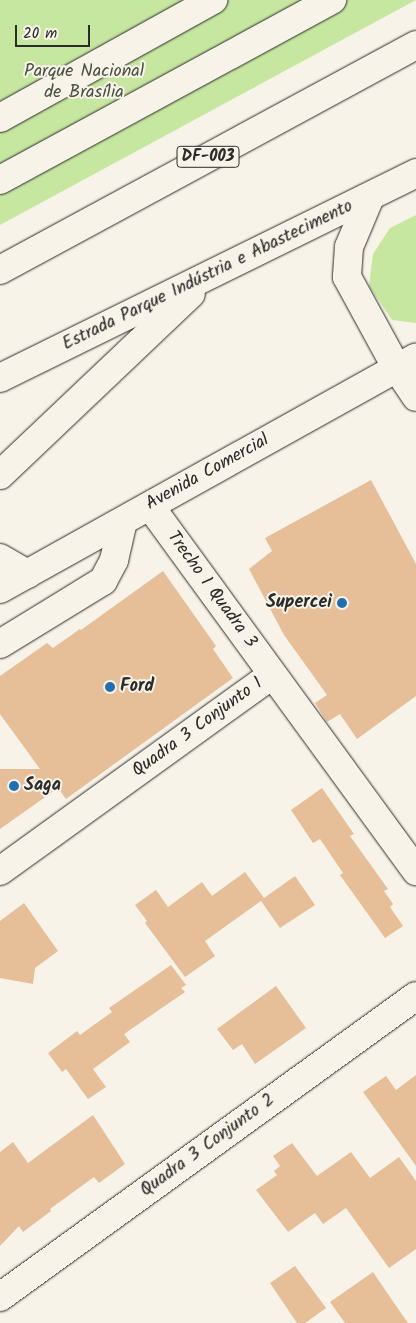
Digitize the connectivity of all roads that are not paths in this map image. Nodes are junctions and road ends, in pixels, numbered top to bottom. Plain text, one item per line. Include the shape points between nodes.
1 (214, 0) edge
2 (332, 0) edge
3 (416, 45) edge
4 (0, 118) edge
5 (416, 173) edge
6 (0, 180) edge
7 (370, 197) junction
8 (0, 270) edge
9 (211, 275) junction
10 (406, 362) edge
11 (0, 378) edge
12 (416, 397) edge
13 (0, 475) edge
14 (150, 506) junction
15 (122, 521) junction
16 (0, 558) edge
17 (28, 574) junction
18 (0, 589) edge
19 (0, 644) edge
20 (272, 674) junction
21 (0, 871) edge
22 (416, 871) edge
23 (416, 996) edge
24 (0, 1296) edge

1 - 4 main road
2 - 6 main road
3 - 8 main road, DF-003
5 - 7 main road, Estrada Parque Indústria e Abastecimento
7 - 9 main road, Estrada Parque Indústria e Abastecimento
7 - 10 main road via 349,247 348,277
9 - 11 main road, Estrada Parque Indústria e Abastecimento
9 - 13 main road
10 - 12 main road
10 - 14 main road, Avenida Comercial
14 - 15 main road, Avenida Comercial
14 - 20 main road, Trecho 1 Quadra 3
15 - 17 main road, Avenida Comercial
15 - 19 main road via 114,560 104,581
16 - 17 main road
17 - 18 main road, Avenida Comercial
20 - 21 main road, Quadra 3 Conjunto 1
20 - 22 main road, Quadra 3 Conjunto 1
23 - 24 main road, Quadra 3 Conjunto 2

